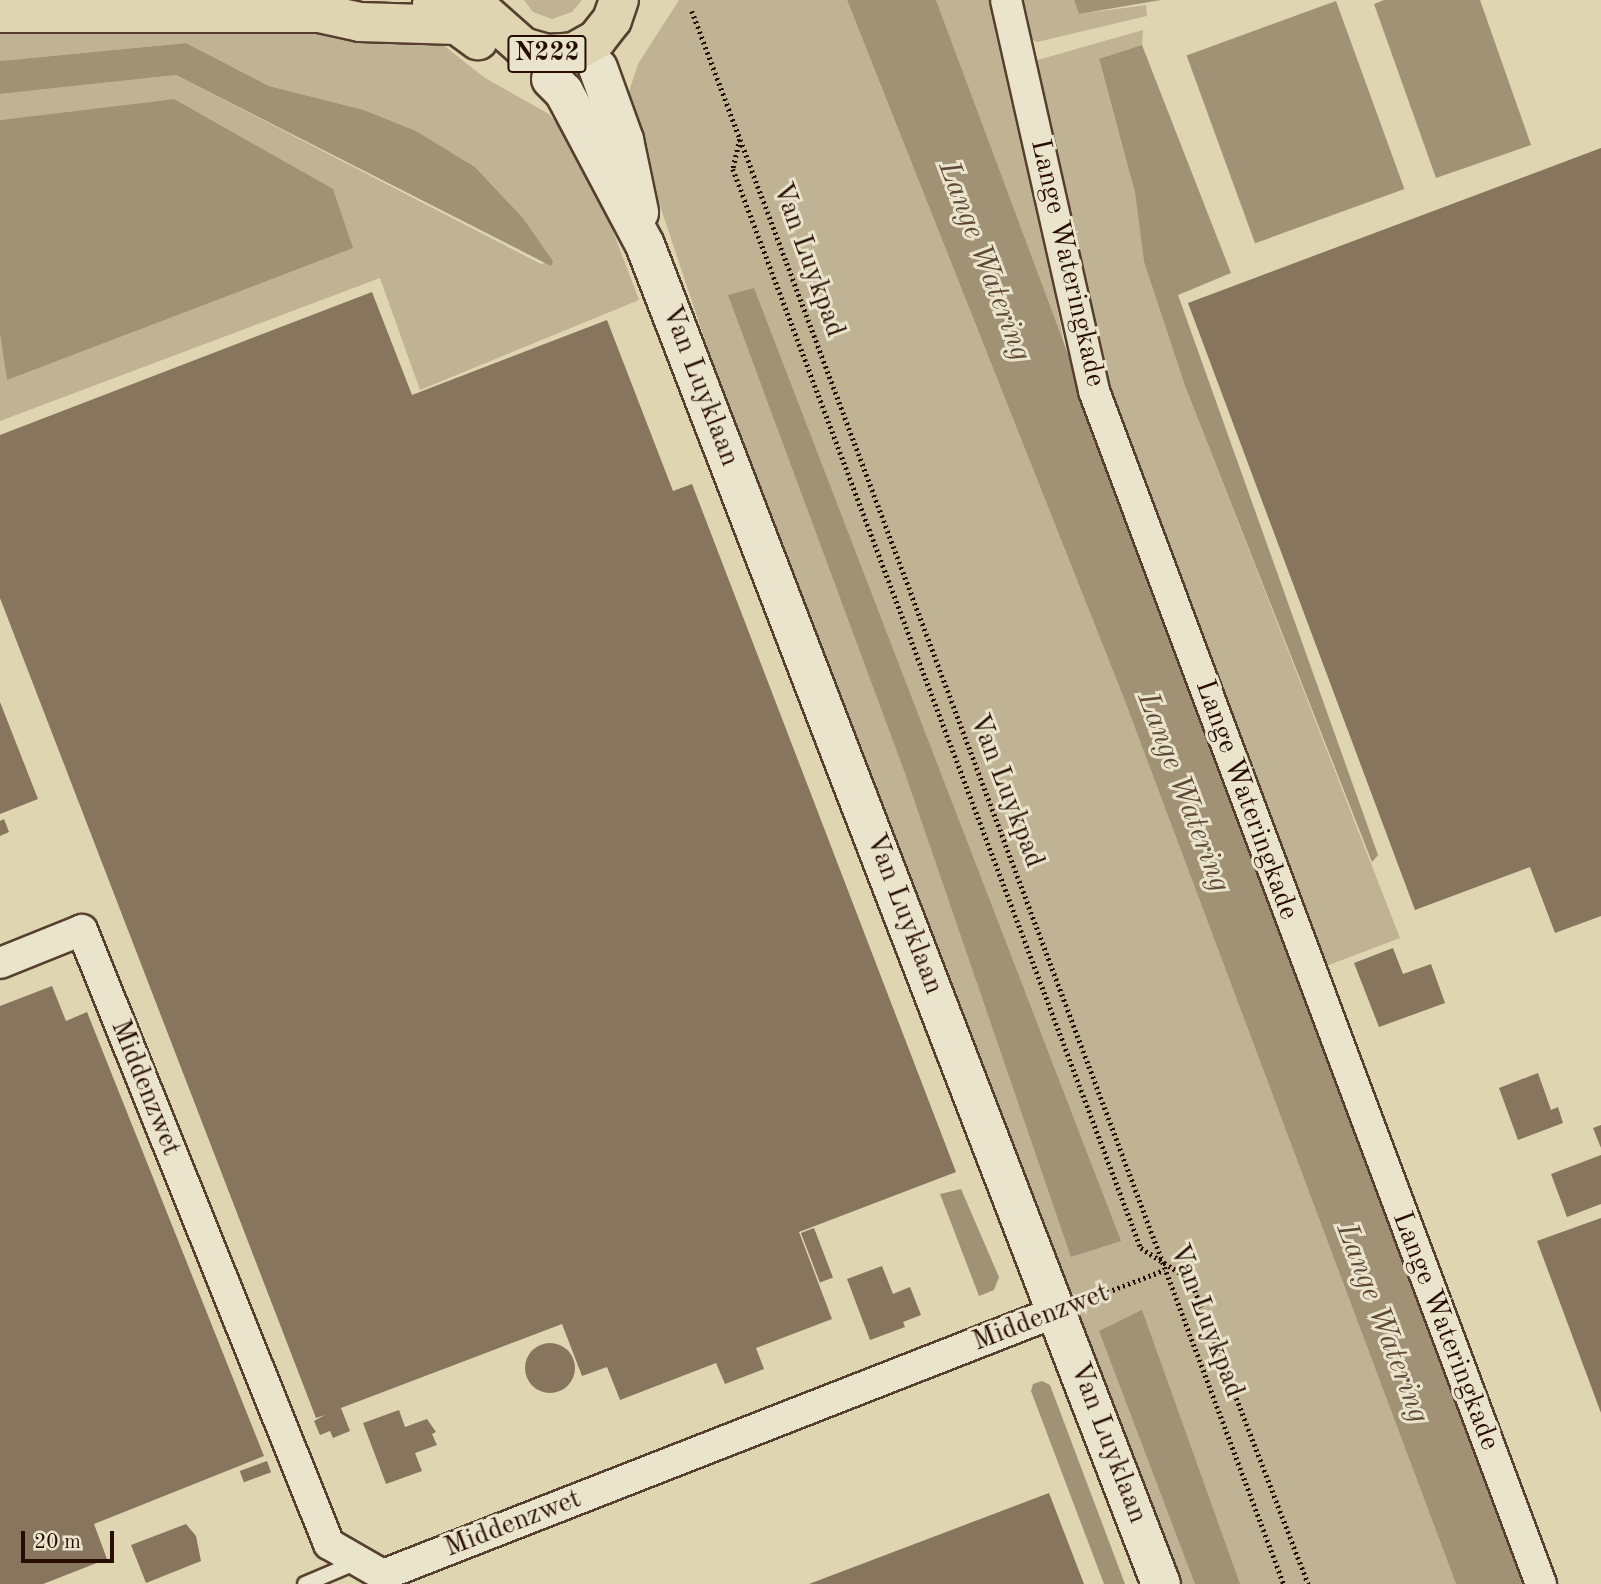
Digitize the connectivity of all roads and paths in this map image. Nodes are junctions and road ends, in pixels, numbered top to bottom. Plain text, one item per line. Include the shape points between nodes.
1 (619, 0) edge
2 (646, 0) edge
3 (1006, 0) edge
4 (465, 3) edge
5 (692, 11) dead end
6 (0, 13) edge
7 (319, 13) junction
8 (478, 40) junction
9 (597, 53) junction
10 (551, 79) junction
11 (740, 138) junction
12 (645, 245) junction
13 (0, 963) edge
14 (1159, 1256) junction
15 (1164, 1270) junction
16 (1058, 1311) junction
17 (358, 1561) junction
18 (305, 1584) edge
19 (1161, 1584) edge
20 (1284, 1584) edge
21 (1308, 1584) edge
22 (1541, 1584) edge

1 - 9 main road, N222
2 - 9 main road, N222 via 626,44
3 - 22 street, Lange Wateringkade via 1094,391
4 - 7 main road, N222 via 358,4
4 - 8 main road, N222
4 - 9 main road, N222 via 488,13 512,40 536,52
5 - 11 path, Van Luykpad
6 - 7 main road, N222
7 - 8 main road, N222 via 360,22 457,25
8 - 10 main road, N222 via 503,64
9 - 10 main road, N222
9 - 12 street, Van Luyklaan via 624,140
10 - 12 street, Van Luyklaan via 564,92
11 - 14 path, Van Luykpad
11 - 14 path via 733,170 1141,1248
12 - 16 street, Van Luyklaan
13 - 17 street, Middenzwet via 82,930 329,1544
14 - 15 path, Van Luykpad
14 - 21 path via 1191,1280
15 - 16 path, Middenzwet
15 - 20 path, Van Luykpad
16 - 17 street, Middenzwet via 383,1575
16 - 19 street, Van Luyklaan
17 - 18 lane

